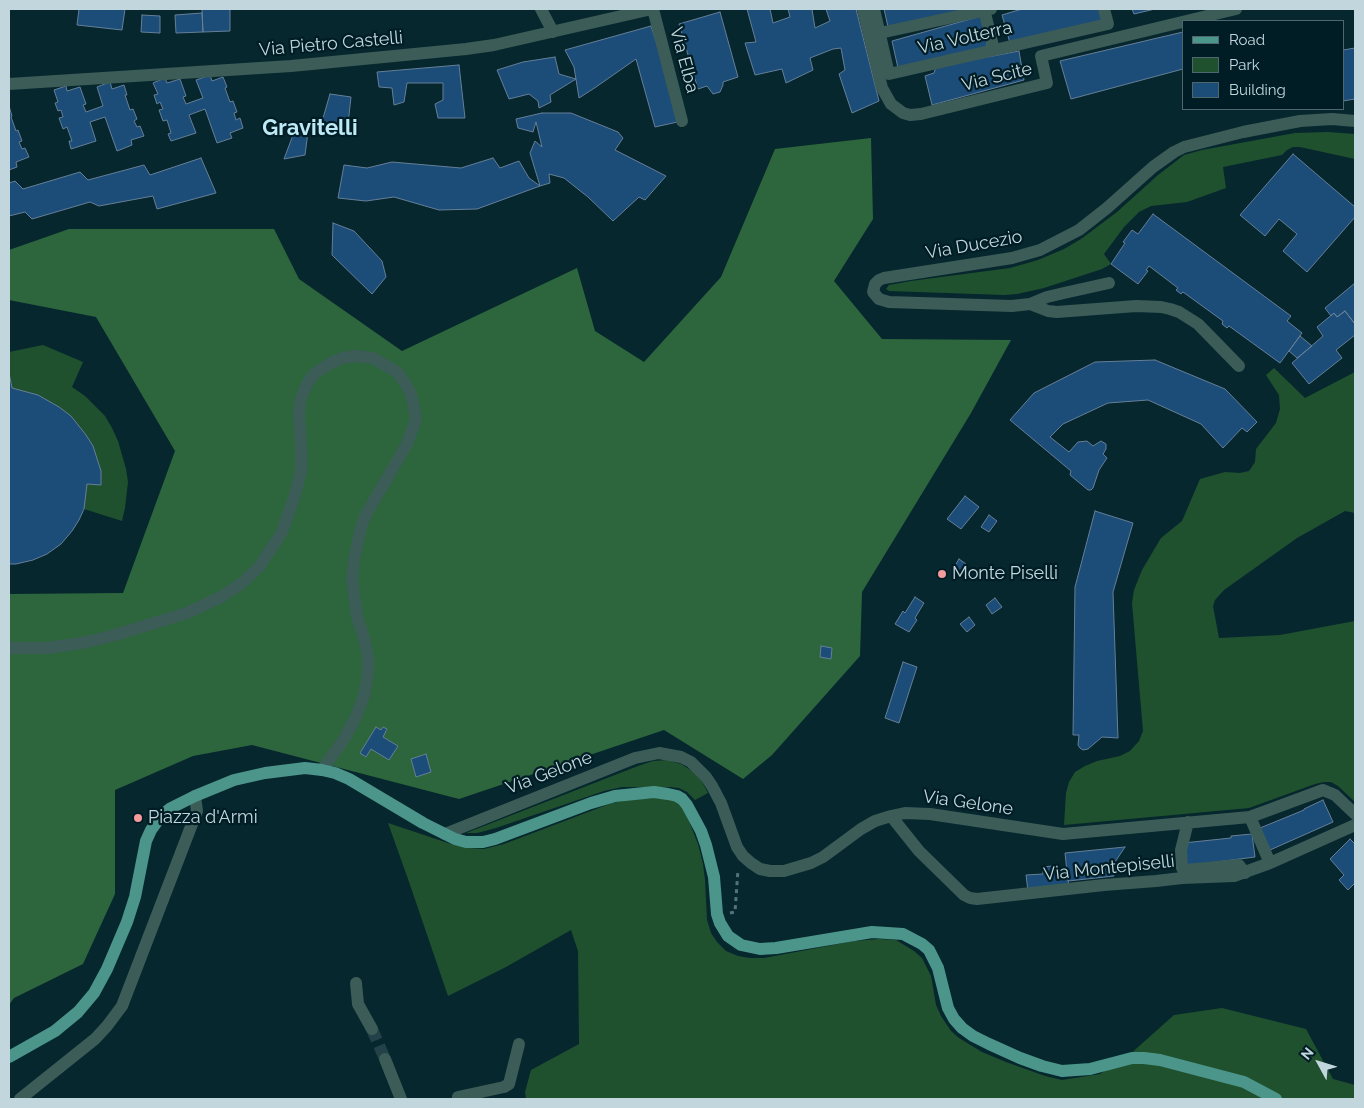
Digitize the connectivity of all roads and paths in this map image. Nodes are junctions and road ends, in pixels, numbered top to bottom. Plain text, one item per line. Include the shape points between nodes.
1 (541, 9) edge
2 (648, 9) edge
3 (864, 9) edge
4 (874, 9) edge
5 (986, 9) edge
6 (1104, 9) edge
7 (1236, 9) edge
8 (1190, 20) edge
9 (1182, 22) edge
10 (552, 32) junction
11 (880, 33) junction
12 (994, 50) junction
13 (9, 84) edge
14 (682, 121) dead end
15 (1355, 121) edge
16 (1110, 284) dead end
17 (1030, 304) junction
18 (1239, 366) dead end
19 (9, 648) edge
20 (322, 770) junction
21 (195, 796) junction
22 (1355, 814) edge
23 (891, 816) junction
24 (1250, 816) junction
25 (1188, 822) junction
26 (1355, 824) edge
27 (445, 834) junction
28 (1270, 863) junction
29 (738, 868) dead end
30 (1245, 873) junction
31 (729, 913) dead end
32 (356, 983) dead end
33 (372, 1029) tunnel mouth
34 (519, 1044) dead end
35 (9, 1057) edge
36 (385, 1059) tunnel mouth
37 (20, 1099) edge
38 (401, 1099) edge
39 (458, 1099) edge
40 (1276, 1099) edge

1 - 10 street
2 - 10 street, Via Pietro Castelli
2 - 14 street, Via Elba
3 - 9 street, Via Scite via 882,88 891,104 910,115 1047,83 1041,56
4 - 11 street
5 - 11 street
5 - 12 street
6 - 12 street, Via Volterra via 1108,24
7 - 8 street, Via Scite
10 - 13 street, Via Pietro Castelli via 494,45 440,52 291,66
11 - 12 street, Via Volterra via 889,74
15 - 17 street, Via Ducezio via 1300,121 1184,147 1153,167 1079,230 1040,250 1012,258 884,278 874,288 875,296 889,302
16 - 17 street, Via Ducezio via 1047,297
17 - 18 street via 1057,312 1136,306 1170,309 1190,317
19 - 20 street via 48,648 115,635 187,613 242,583 258,567 282,532 295,495 301,471 299,412 307,384 315,373 342,358 373,358 397,372 405,383 411,394 416,419 407,444 365,516 357,544 352,579 357,616 368,657 368,674 355,719
20 - 21 main road via 288,769 249,776
20 - 27 main road via 349,779
21 - 35 main road via 171,808 150,830 127,922 94,993 78,1012 54,1031
21 - 37 street via 197,811 122,1006 95,1039
22 - 24 street, Via Gelone via 1335,795 1323,790
23 - 25 street, Via Gelone via 930,814 1063,834
23 - 27 street, Via Gelone via 861,829 811,863 784,871 760,869 751,864 737,847 721,803 706,777 691,762 659,753 635,758
23 - 30 street, Via Montepiselli via 919,851 964,895 977,900
24 - 25 street, Via Gelone
24 - 28 street
25 - 30 street via 1180,850 1182,868 1239,866
26 - 28 street, Via Montepiselli
27 - 40 main road via 466,842 484,842 615,796 654,792 677,796 687,805 706,845 720,923 740,946 776,948 872,932 903,934 929,950 938,968 948,1008 962,1028 1020,1058 1062,1071 1090,1069 1132,1058 1160,1060 1244,1082
28 - 30 street, Via Montepiselli
29 - 31 path via 735,912
32 - 33 street via 358,1004
34 - 39 street via 509,1084
36 - 38 street

